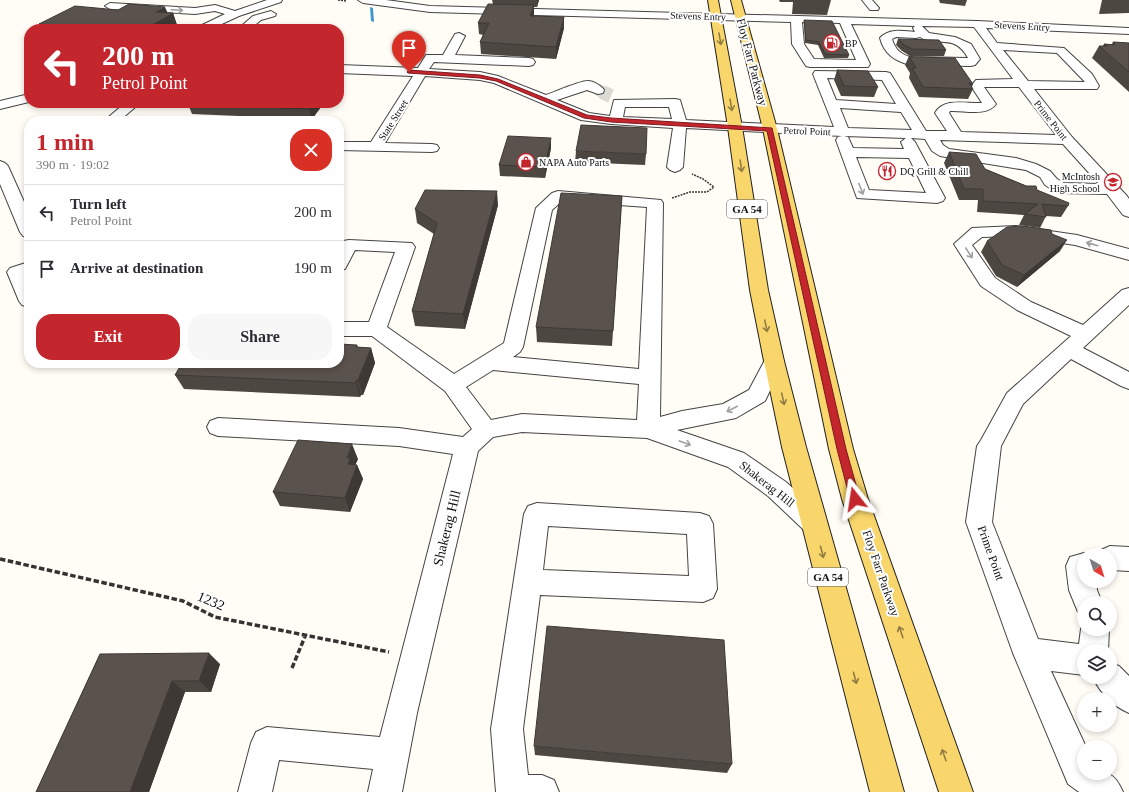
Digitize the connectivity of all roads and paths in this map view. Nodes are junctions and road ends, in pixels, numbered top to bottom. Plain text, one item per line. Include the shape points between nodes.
1 (118, 0) edge
2 (196, 0) edge
3 (363, 0) edge
4 (574, 0) edge
5 (713, 0) edge
6 (736, 0) edge
7 (870, 4) edge
8 (279, 6) edge
9 (214, 8) junction
10 (572, 11) junction
11 (235, 14) junction
12 (716, 17) junction
13 (740, 18) junction
14 (796, 19) junction
15 (844, 20) junction
16 (868, 21) junction
17 (897, 22) junction
18 (911, 22) junction
19 (213, 24) edge
20 (249, 24) edge
21 (977, 24) junction
22 (1129, 31) edge
23 (459, 36) dead end
24 (926, 36) junction
25 (994, 46) junction
26 (447, 59) junction
27 (974, 59) junction
28 (996, 61) junction
29 (529, 62) edge
30 (344, 70) edge
31 (423, 72) junction
32 (1024, 84) junction
33 (578, 88) junction
34 (598, 90) tunnel mouth
35 (611, 96) tunnel mouth
36 (24, 99) edge
37 (545, 100) junction
38 (832, 104) junction
39 (0, 105) edge
40 (127, 108) edge
41 (905, 108) junction
42 (620, 111) junction
43 (117, 116) edge
44 (680, 124) junction
45 (735, 127) junction
46 (770, 129) junction
47 (841, 132) junction
48 (904, 134) junction
49 (926, 135) junction
50 (957, 136) junction
51 (1067, 140) junction
52 (344, 146) edge
53 (376, 146) junction
54 (432, 148) dead end
55 (847, 152) junction
56 (914, 154) junction
57 (0, 166) edge
58 (675, 167) joint
59 (1111, 189) junction
60 (655, 203) junction
61 (1129, 212) edge
62 (24, 221) edge
63 (1129, 254) edge
64 (344, 255) edge
65 (24, 269) edge
66 (24, 290) edge
67 (1129, 294) edge
68 (344, 329) edge
69 (376, 329) junction
70 (1076, 342) junction
71 (774, 361) junction
72 (489, 362) junction
73 (650, 378) junction
74 (1129, 381) edge
75 (453, 385) junction
76 (218, 427) dead end
77 (648, 429) junction
78 (486, 430) junction
79 (467, 447) junction
80 (814, 522) junction
81 (1117, 558) edge
82 (0, 559) edge
83 (1129, 559) edge
84 (527, 582) junction
85 (306, 634) junction
86 (1028, 653) junction
87 (415, 657) junction
88 (1077, 659) edge
89 (292, 668) dead end
90 (1115, 684) edge
91 (1129, 697) edge
92 (393, 755) junction
93 (255, 792) edge
94 (385, 792) edge
95 (513, 792) edge
96 (529, 792) edge
97 (542, 792) edge
98 (888, 792) edge
99 (956, 792) edge
100 (1106, 792) edge

1 -> 9 street via 110,6 195,12
2 - 9 street via 210,2
3 - 10 street, Stevens Entry via 430,9
4 - 10 street
5 - 12 main road, Floy Farr Parkway
6 - 13 main road, Floy Farr Parkway
7 - 16 street via 867,10
7 - 17 street via 884,10
8 - 11 street via 260,6
8 - 20 street
9 - 11 street
10 - 12 street, Stevens Entry
11 - 19 street
12 - 13 street, Stevens Entry
12 -> 45 main road, Floy Farr Parkway / GA 54
13 - 14 street, Stevens Entry
13 - 46 main road, Floy Farr Parkway
14 - 15 street, Stevens Entry
14 - 15 street via 798,44 810,63 864,64
15 - 16 street, Stevens Entry
16 - 17 street, Stevens Entry
17 - 18 street, Stevens Entry
18 - 21 street, Stevens Entry
18 - 24 street
21 - 22 street, Stevens Entry
21 - 25 street, Prime Point
23 - 26 street
24 - 27 street via 960,42 967,46
24 - 27 street via 894,34 886,38 887,44 900,59 971,62
25 - 28 street, Prime Point
25 - 32 street via 1060,50 1088,77 1093,86
26 - 29 street
26 - 31 street, State Street via 430,58
27 - 28 street
28 - 32 street, Prime Point
30 - 31 street, Petrol Point
31 - 37 street, Petrol Point via 480,76
31 - 53 street, State Street
32 - 50 street via 980,83 977,86 989,104 984,107 944,109 942,113
32 - 51 street, Prime Point
33 - 34 street via 588,85
33 - 37 street
33 - 42 street
35 - 42 street
36 - 39 street
37 - 42 street, Petrol Point via 586,116
38 - 41 street
38 - 41 street via 819,74 886,76
38 - 47 street
40 - 43 street
41 - 49 street
42 - 44 street, Petrol Point
42 - 44 street via 675,103
44 - 45 street, Petrol Point
44 - 58 street
45 - 46 street, Petrol Point
45 -> 71 main road, Floy Farr Parkway / GA 54 via 759,290
46 - 47 street, Petrol Point
99 -> 46 main road, Floy Farr Parkway via 855,499 841,449
47 - 48 street, Petrol Point
47 - 55 street
48 - 49 street, Petrol Point
48 - 56 street
49 - 50 street, Petrol Point
49 - 59 street via 945,153 1031,167 1046,174 1051,182 1060,188
50 - 51 street, Petrol Point
51 - 59 street, Prime Point
52 - 53 street
53 - 54 street
55 - 56 street
55 -> 56 street via 863,195 937,198
57 - 62 street
58 - 60 path via 703,178 714,187 707,192 690,192
59 - 61 street, Prime Point
60 - 72 street via 558,196 544,208 513,346
60 - 73 street
63 -> 70 street via 1077,240 1016,232 978,232 963,244 988,282
64 - 69 street via 349,245 406,247
65 - 66 street via 16,272
67 - 70 street, Prime Point
68 - 69 street
69 - 75 street
70 - 74 street
70 - 86 street, Prime Point via 1014,399 990,446 979,522
71 -> 77 street, Shakerag Hill via 757,395 728,412
71 -> 80 main road, Floy Farr Parkway / GA 54
72 - 73 street
72 - 75 street
73 - 77 street
75 - 78 street
76 - 79 street via 399,437
77 - 78 street, Shakerag Hill via 522,423
77 -> 80 street, Shakerag Hill via 736,460 777,489
78 - 79 street
79 - 87 street, Shakerag Hill
80 -> 98 main road, Floy Farr Parkway / GA 54
81 - 83 street
82 - 85 path, 1232 via 183,601 215,617
84 - 84 street via 537,514 700,524 703,589
84 - 95 street via 507,729
85 - 87 path, 1232
85 - 89 path
86 - 88 street
86 - 100 street, Prime Point via 1080,772
87 - 92 street, Shakerag Hill
90 - 91 street
92 - 93 street via 267,744
92 - 94 street, Shakerag Hill
96 - 97 street

